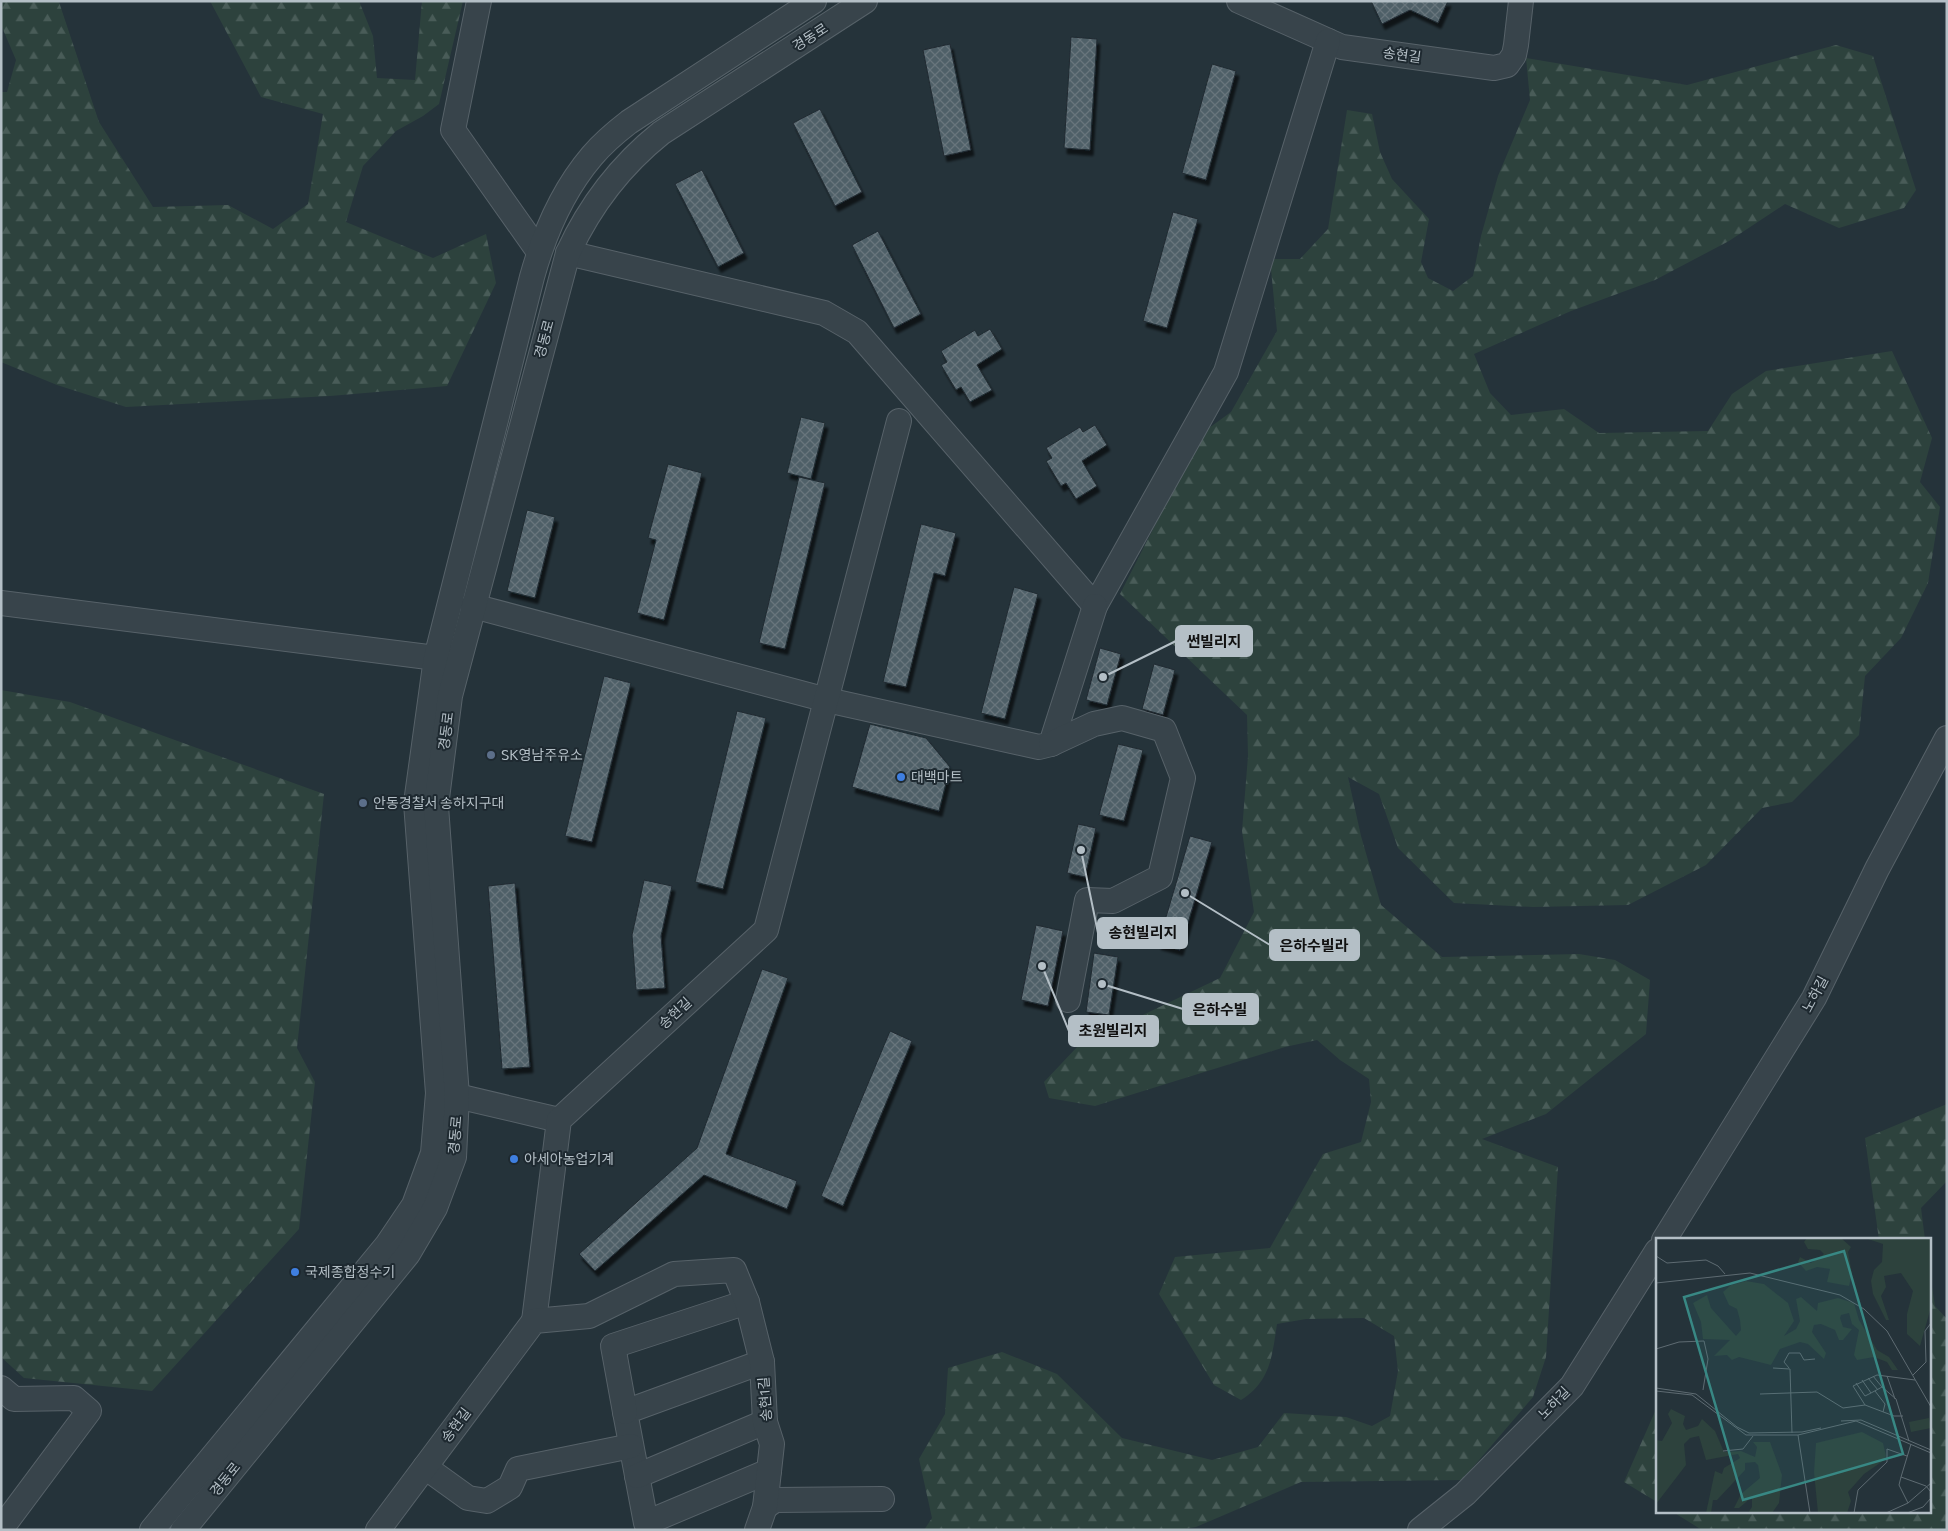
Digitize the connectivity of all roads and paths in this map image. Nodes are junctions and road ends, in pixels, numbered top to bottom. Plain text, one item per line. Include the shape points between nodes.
1 (479, 1) edge
2 (814, 1) edge
3 (865, 1) edge
4 (1239, 1) edge
5 (1522, 1) edge
6 (1328, 41) junction
7 (539, 252) junction
8 (568, 253) junction
9 (900, 420) dead end
10 (1, 603) edge
11 (473, 606) junction
12 (1095, 606) junction
13 (436, 658) junction
14 (827, 700) junction
15 (1947, 738) edge
16 (1051, 744) junction
17 (1068, 1000) dead end
18 (458, 1096) junction
19 (559, 1120) junction
20 (1665, 1238) edge
21 (1656, 1253) edge
22 (747, 1302) junction
23 (534, 1321) junction
24 (762, 1362) junction
25 (1, 1388) edge
26 (625, 1412) junction
27 (765, 1422) junction
28 (631, 1446) junction
29 (425, 1467) junction
30 (769, 1471) junction
31 (637, 1476) junction
32 (882, 1499) dead end
33 (765, 1507) junction
34 (640, 1526) edge
35 (1, 1529) edge
36 (152, 1530) edge
37 (183, 1530) edge
38 (378, 1530) edge
39 (757, 1530) edge
40 (1420, 1530) edge

1 - 7 street via 453,130
2 - 7 street, 경동로 via 611,137 577,176
3 - 8 street, 경동로 via 640,149 597,199
4 - 6 street, 송현길
5 - 6 street, 송현길 via 1514,54 1507,65 1494,68 1342,47
6 - 12 street via 1226,372
7 - 13 street, 경동로
8 - 11 street, 경동로
8 - 12 street via 824,313 857,332
9 - 14 street, 송현길
10 - 13 street
11 - 14 street
11 - 18 street, 경동로 via 450,696 436,806
12 - 16 street
13 - 36 street, 경동로 via 416,803 438,1093 433,1153 414,1205 387,1245
14 - 16 street via 1039,747
14 - 19 street, 송현길 via 766,930
15 - 20 street, 노하길 via 1877,868 1814,998
16 - 17 street via 1094,724 1122,718 1164,730 1184,778 1160,877 1113,902 1087,900
18 - 19 street
18 - 37 street, 경동로 via 454,1156 435,1208 408,1254
19 - 23 street, 송현길
21 - 40 street, 노하길 via 1572,1386 1465,1494
22 - 23 street, 송현1길 via 734,1270 674,1274 589,1316
22 - 24 street, 송현1길
22 - 26 street via 613,1346
23 - 29 street, 송현길
24 - 26 street
24 - 27 street, 송현1길
25 - 35 street via 14,1399 74,1398 89,1411
26 - 28 street
27 - 30 street, 송현1길 via 772,1444
27 - 31 street
28 - 29 street via 518,1469 510,1487 487,1501 468,1498
28 - 31 street
29 - 38 street, 송현길
30 - 33 street, 송현1길
30 - 34 street
31 - 34 street
32 - 33 street via 775,1500
33 - 39 street, 송현1길

